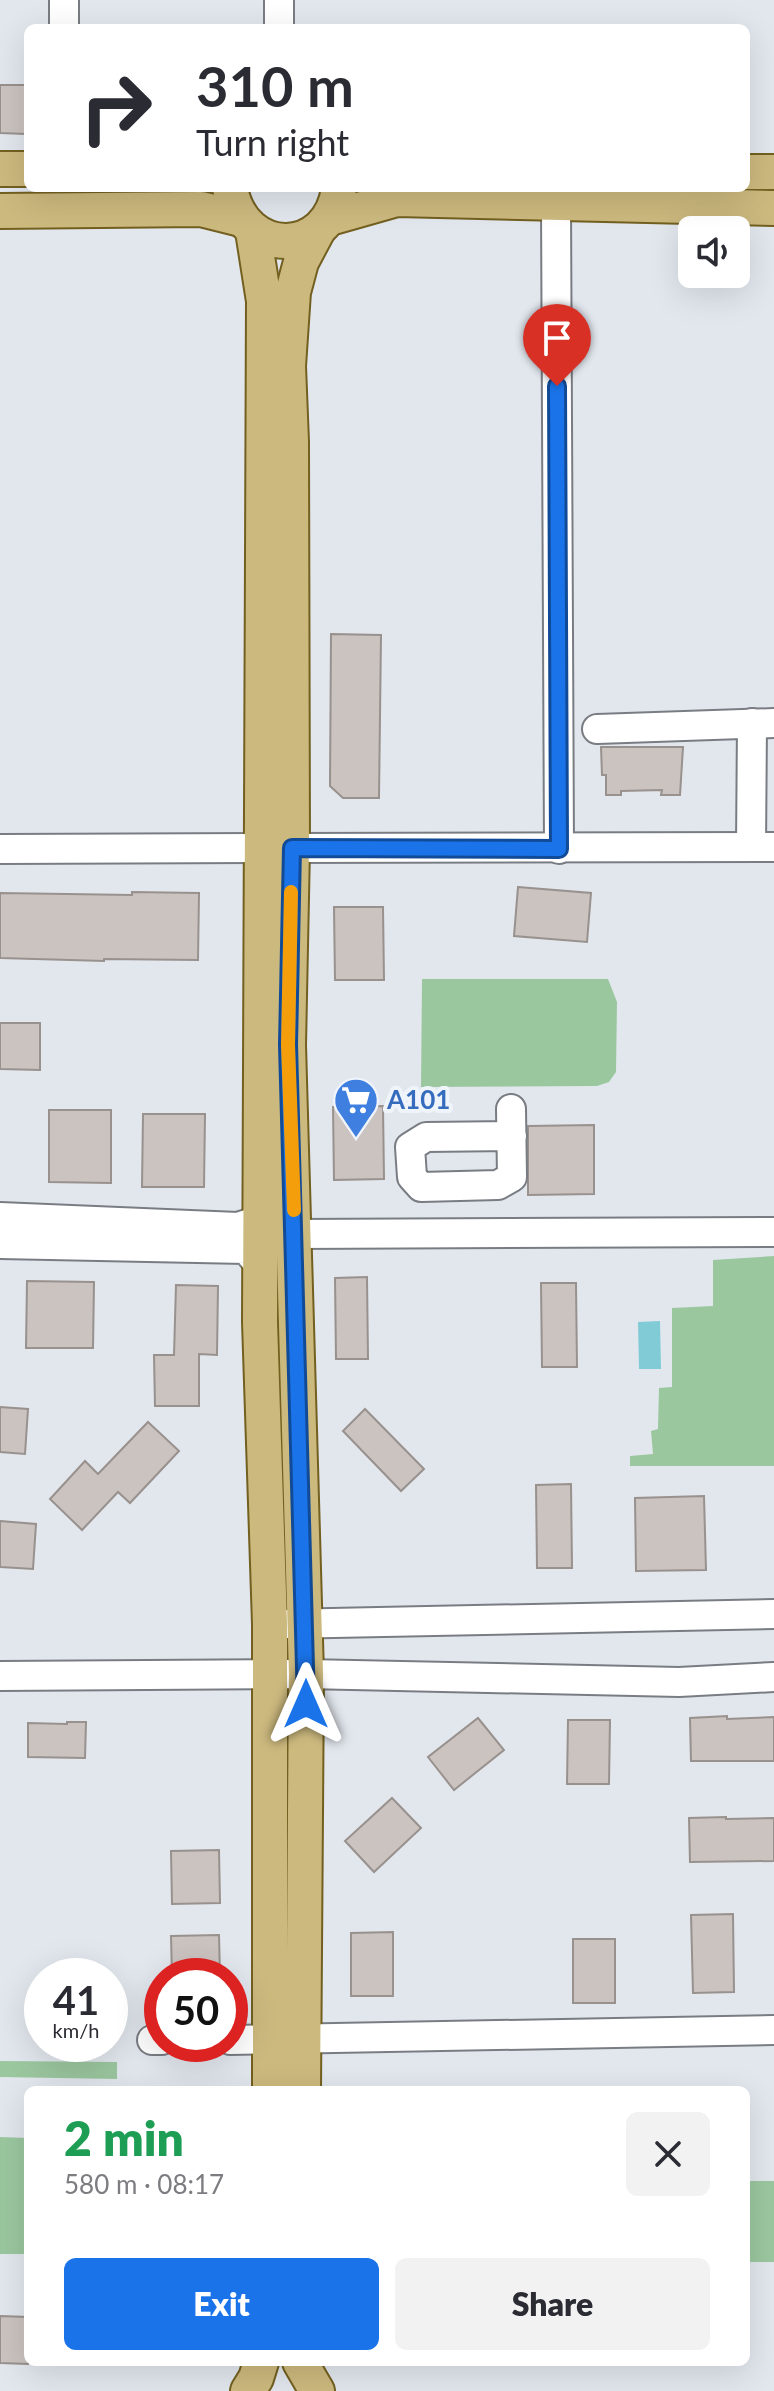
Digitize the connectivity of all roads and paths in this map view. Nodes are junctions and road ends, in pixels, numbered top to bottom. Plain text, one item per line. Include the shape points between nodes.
1 (64, 0) edge
2 (279, 0) edge
3 (64, 24) edge
4 (279, 24) edge
5 (0, 169) edge
6 (24, 169) edge
7 (750, 172) edge
8 (774, 172) edge
9 (556, 204) junction
10 (774, 208) edge
11 (0, 211) edge
12 (329, 212) edge
13 (241, 213) edge
14 (763, 723) edge
15 (597, 729) dead end
16 (762, 847) edge
17 (277, 848) junction
18 (0, 849) edge
19 (559, 849) junction
20 (260, 1210) junction
21 (0, 1217) edge
22 (774, 1232) edge
23 (294, 1234) junction
24 (0, 1244) edge
25 (260, 1266) junction
26 (774, 1614) edge
27 (270, 1624) junction
28 (305, 1624) junction
29 (306, 1674) junction
30 (270, 1675) junction
31 (0, 1676) edge
32 (774, 1677) edge
33 (774, 2030) edge
34 (305, 2037) junction
35 (248, 2040) edge
36 (271, 2040) junction
37 (270, 2086) edge
38 (303, 2086) edge
39 (262, 2366) edge
40 (264, 2366) edge
41 (298, 2366) edge
42 (301, 2366) edge
43 (248, 2391) edge
44 (266, 2391) edge
45 (297, 2391) edge
46 (317, 2391) edge

1 - 3 street
2 - 4 street
5 - 6 main road
7 - 8 main road
9 - 10 main road
9 - 12 main road via 397,199
9 - 19 street
11 - 13 main road
12 - 13 main road via 302,238 285,241 269,239
12 - 17 main road via 301,262 293,292
13 - 17 main road via 264,301
14 - 15 street
14 - 16 street
16 - 19 street
17 - 18 street
17 - 19 street
17 - 20 main road
17 - 23 main road
20 - 21 street via 253,1222 238,1227
20 - 25 main road
22 - 23 street
23 - 28 main road
24 - 25 street via 246,1249
25 - 27 main road
26 - 28 street
27 - 28 street
27 - 30 main road
28 - 29 main road
29 - 30 street
29 - 32 street via 679,1682
29 - 34 main road
30 - 31 street
30 - 36 main road
33 - 34 street
34 - 36 street
34 - 38 main road
35 - 36 street
36 - 37 main road
39 - 43 main road
40 - 44 main road
41 - 45 main road
42 - 46 main road

